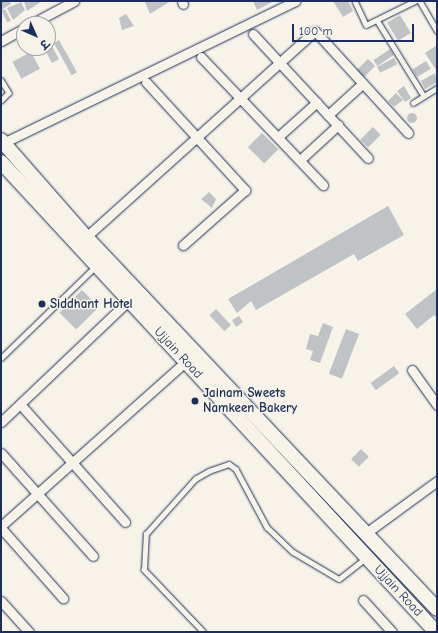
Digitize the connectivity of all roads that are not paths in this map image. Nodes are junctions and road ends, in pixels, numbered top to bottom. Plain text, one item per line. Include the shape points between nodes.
1 (74, 1) edge
2 (294, 1) edge
3 (355, 1) edge
4 (415, 1) edge
5 (420, 1) edge
6 (46, 16) edge
7 (377, 20) junction
8 (437, 30) edge
9 (16, 33) edge
10 (253, 34) dead end
11 (1, 41) edge
12 (201, 57) dead end
13 (280, 62) junction
14 (1, 80) edge
15 (146, 82) dead end
16 (363, 83) junction
17 (437, 88) edge
18 (424, 96) junction
19 (240, 98) junction
20 (1, 101) edge
21 (317, 102) junction
22 (413, 103) dead end
23 (328, 115) junction
24 (338, 126) junction
25 (408, 132) dead end
26 (195, 137) junction
27 (278, 137) junction
28 (2, 141) edge
29 (368, 158) dead end
30 (300, 160) junction
31 (1, 162) edge
32 (323, 185) dead end
33 (86, 237) junction
34 (183, 245) dead end
35 (97, 265) junction
36 (129, 300) junction
37 (1, 358) edge
38 (185, 362) junction
39 (412, 370) dead end
40 (20, 404) junction
41 (437, 405) edge
42 (1, 422) edge
43 (1, 453) edge
44 (72, 462) junction
45 (437, 481) edge
46 (37, 494) junction
47 (125, 522) dead end
48 (1, 527) edge
49 (366, 533) junction
50 (93, 556) dead end
51 (367, 556) junction
52 (63, 598) dead end
53 (363, 600) dead end
54 (1, 602) edge
55 (437, 609) edge
56 (29, 632) edge
57 (203, 632) edge
58 (392, 632) edge
59 (436, 632) edge

1 - 6 street
2 - 28 street
3 - 7 lane via 366,25
4 - 7 lane
5 - 8 lane
7 - 18 lane
9 - 11 street
10 - 13 street
12 - 19 street
13 - 16 street via 315,31
13 - 19 street
13 - 21 street
14 - 20 lane via 9,93
15 - 26 street
16 - 23 street
16 - 25 street
17 - 18 lane
18 - 22 lane
19 - 26 street
19 - 27 street
21 - 23 street
21 - 27 street
23 - 24 street
24 - 29 street
24 - 30 street
26 - 33 street
26 - 34 street via 245,190
27 - 30 street
28 - 33 main road, Ujjain Road
30 - 32 street
31 - 35 main road, Ujjain Road
33 - 49 main road, Ujjain Road
35 - 36 main road, Ujjain Road
35 - 37 lane
36 - 38 main road, Ujjain Road
36 - 40 street
38 - 44 street
38 - 51 main road, Ujjain Road
39 - 41 street
40 - 42 street
40 - 44 street
43 - 46 street
44 - 46 street
44 - 47 street
45 - 49 street
46 - 48 street
46 - 50 street
48 - 52 street
49 - 55 main road, Ujjain Road
51 - 57 lane via 339,579 293,552 267,526 236,469 229,464 209,471 196,479 146,534 144,570
51 - 59 main road, Ujjain Road
53 - 58 street
54 - 56 street

